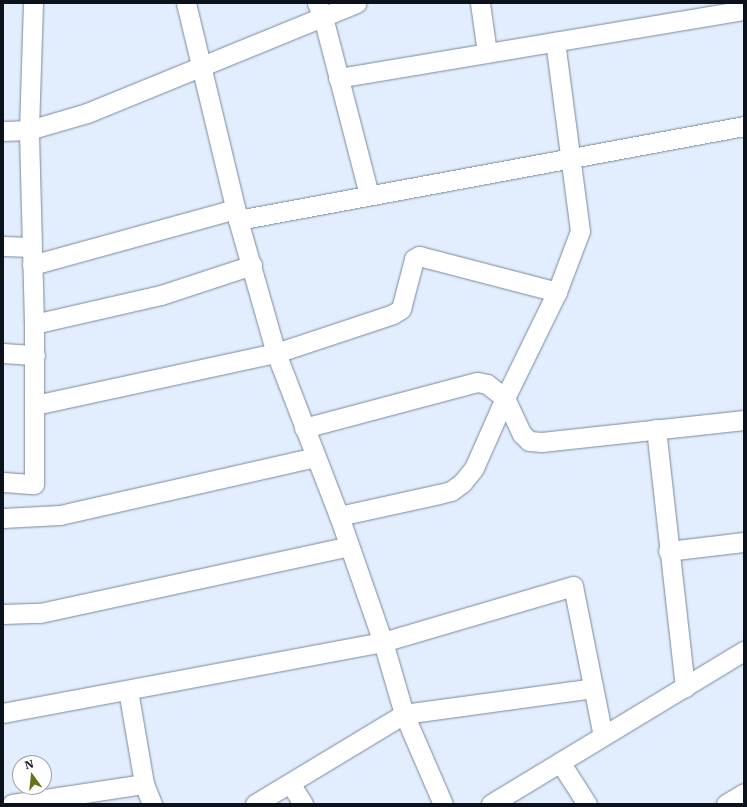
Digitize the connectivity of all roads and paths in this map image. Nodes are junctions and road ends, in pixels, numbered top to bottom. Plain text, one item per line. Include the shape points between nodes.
1 (33, 3) edge
2 (186, 3) edge
3 (356, 3) edge
4 (480, 3) edge
5 (320, 10) edge
6 (744, 10) edge
7 (555, 42) junction
8 (487, 53) junction
9 (201, 67) junction
10 (338, 78) junction
11 (744, 126) edge
12 (29, 130) junction
13 (3, 131) edge
14 (571, 158) junction
15 (369, 195) junction
16 (236, 214) junction
17 (3, 246) edge
18 (32, 256) junction
19 (252, 265) junction
20 (557, 292) junction
21 (34, 324) junction
22 (3, 353) edge
23 (276, 353) junction
24 (35, 355) junction
25 (505, 398) junction
26 (34, 405) junction
27 (744, 420) edge
28 (304, 428) junction
29 (656, 429) junction
30 (316, 457) junction
31 (3, 482) edge
32 (339, 516) junction
33 (3, 518) edge
34 (744, 542) edge
35 (349, 546) junction
36 (668, 551) junction
37 (3, 614) edge
38 (383, 642) junction
39 (744, 651) edge
40 (685, 687) junction
41 (593, 688) junction
42 (128, 690) junction
43 (3, 713) edge
44 (404, 714) junction
45 (603, 736) junction
46 (560, 762) junction
47 (290, 783) junction
48 (144, 784) junction
49 (744, 793) edge
50 (12, 804) edge
51 (152, 804) edge
52 (255, 804) edge
53 (304, 804) edge
54 (443, 804) edge
55 (491, 804) edge
56 (587, 804) edge
57 (726, 804) edge

1 - 12 street
2 - 9 street
3 - 5 street
4 - 8 street
5 - 9 street
5 - 10 street
6 - 7 street
7 - 8 street
7 - 14 street
8 - 10 street
9 - 12 street via 87,113
9 - 16 street
10 - 15 street
11 - 14 street
12 - 13 street
12 - 18 street
14 - 15 street
14 - 20 street via 580,231
15 - 16 street
16 - 18 street
16 - 19 street
17 - 18 street
18 - 21 street
19 - 21 street via 161,295
19 - 23 street
20 - 23 street via 419,256 414,259 401,309 393,314
20 - 25 street
21 - 24 street
22 - 24 street
23 - 26 street
23 - 28 street
24 - 26 street
25 - 28 street via 486,384 477,382
25 - 29 street via 522,434 529,441 542,442
25 - 32 street via 474,468 462,483 451,491
26 - 31 street via 34,484
27 - 29 street
28 - 30 street
29 - 36 street
30 - 32 street
30 - 33 street via 60,515
32 - 35 street
34 - 36 street
35 - 37 street via 40,613
35 - 38 street
36 - 40 street
38 - 41 street via 573,586
38 - 42 street
38 - 44 street
39 - 40 street
40 - 45 street
41 - 44 street
41 - 45 street
42 - 43 street
42 - 48 street
44 - 47 street
44 - 54 street
45 - 46 street
46 - 55 street
46 - 56 street
47 - 52 street
47 - 53 street
48 - 50 street
48 - 51 street
49 - 57 street

